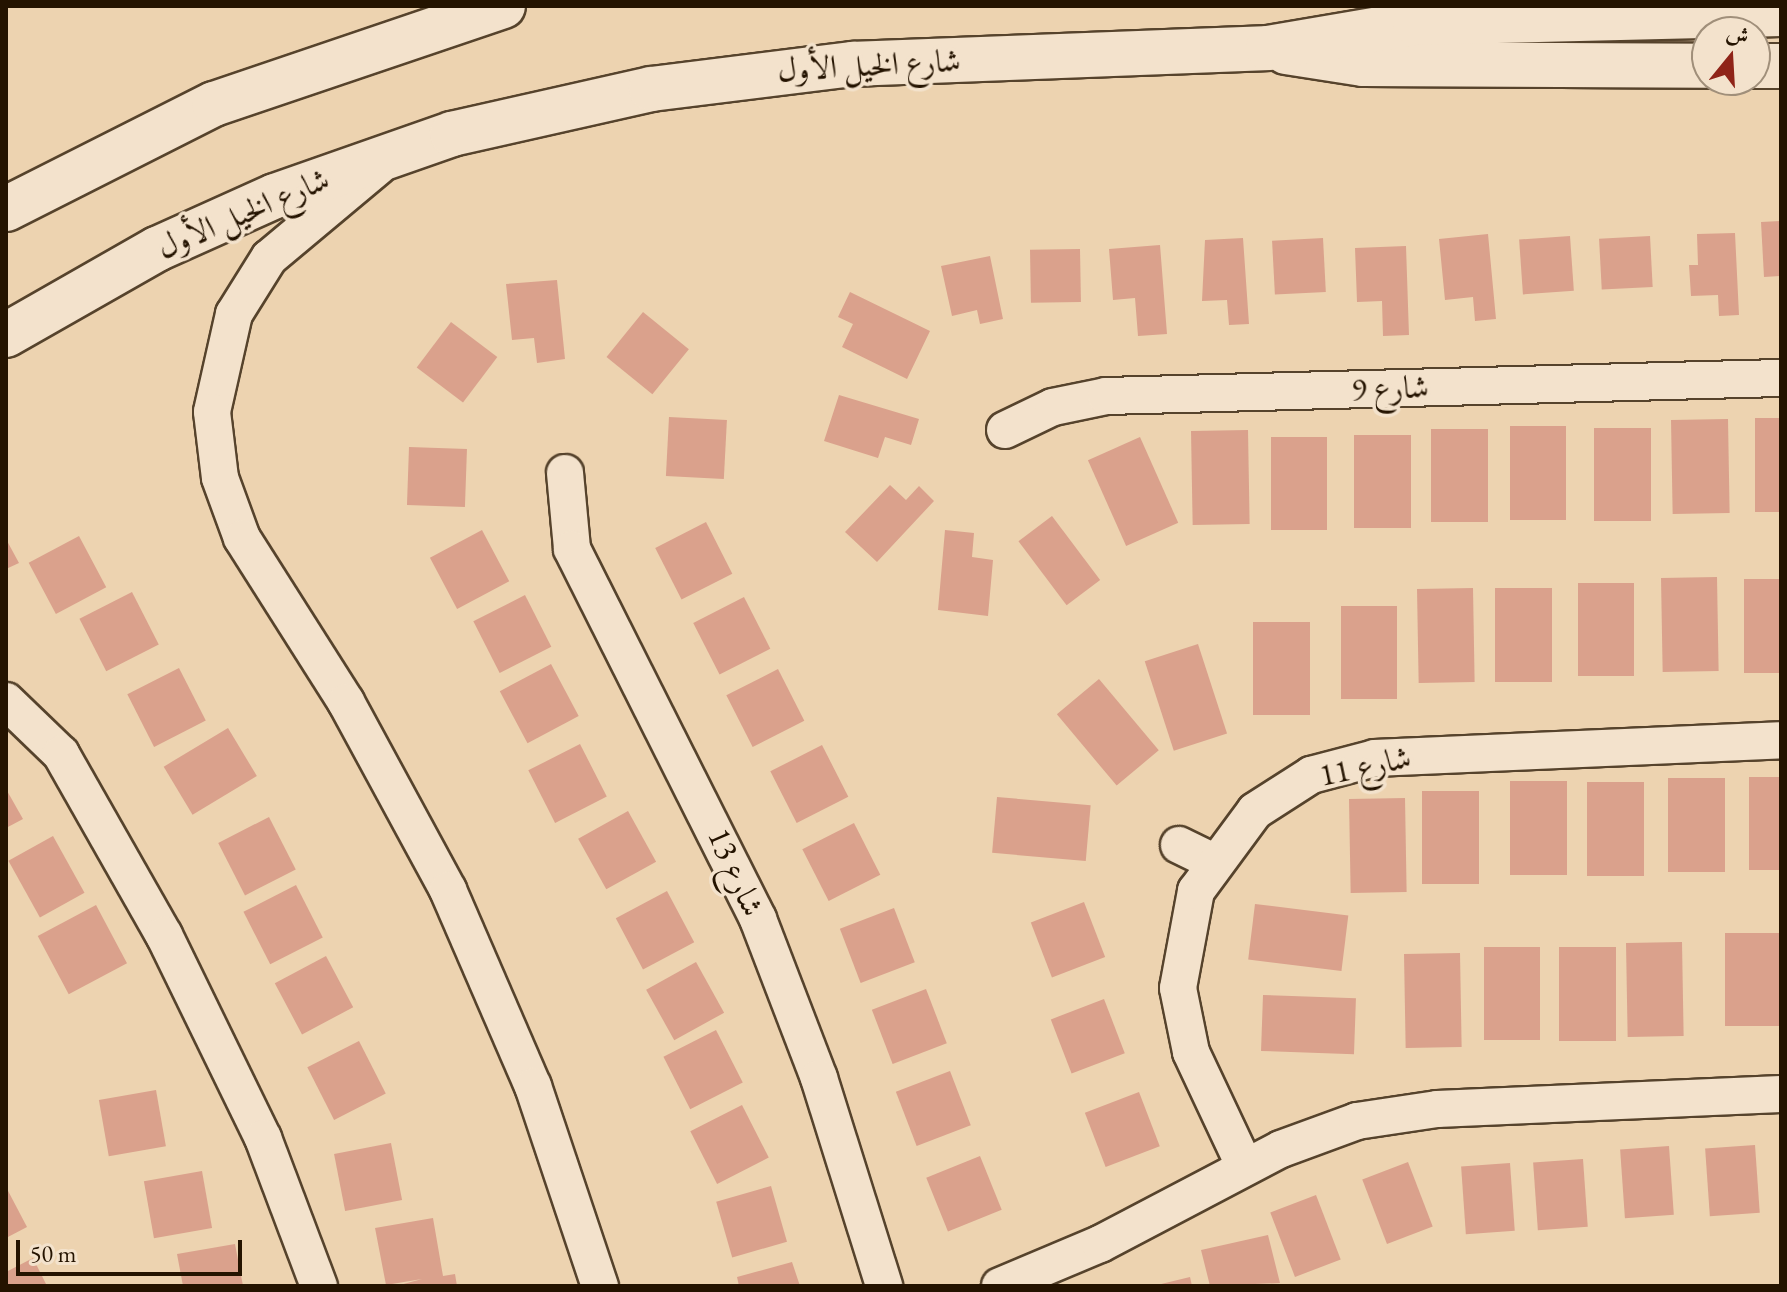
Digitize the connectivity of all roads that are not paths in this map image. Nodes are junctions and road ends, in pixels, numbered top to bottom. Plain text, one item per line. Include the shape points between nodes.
1 (503, 6) edge
2 (1781, 14) edge
3 (1268, 48) junction
4 (1691, 66) edge
5 (396, 152) junction
6 (6, 209) edge
7 (6, 335) edge
8 (1781, 378) edge
9 (1005, 430) dead end
10 (565, 473) dead end
11 (6, 701) edge
12 (1781, 740) edge
13 (1179, 845) dead end
14 (1212, 861) junction
15 (1781, 1094) edge
16 (1245, 1167) junction
17 (319, 1286) edge
18 (600, 1286) edge
19 (884, 1286) edge
20 (1000, 1286) edge

1 - 6 main road via 214,104
2 - 3 main road, شارع الخيل الأول via 1415,23
3 - 4 main road via 1363,64
3 - 5 main road, شارع الخيل الأول via 753,72 551,109
5 - 7 main road, شارع الخيل الأول via 215,221
5 - 18 street via 289,238 250,285 222,346 214,445 242,538 399,795 493,987
8 - 9 street, شارع 9 via 1106,396 1053,407
10 - 19 street, شارع 13 via 572,549 758,919 819,1078
11 - 17 street via 61,754 164,935 257,1124
12 - 14 street, شارع 11 via 1429,753 1343,764 1273,797
13 - 14 street
14 - 16 street, شارع 11 via 1185,922 1178,988 1191,1052
15 - 16 street via 1397,1113 1318,1133
16 - 20 street via 1100,1244

